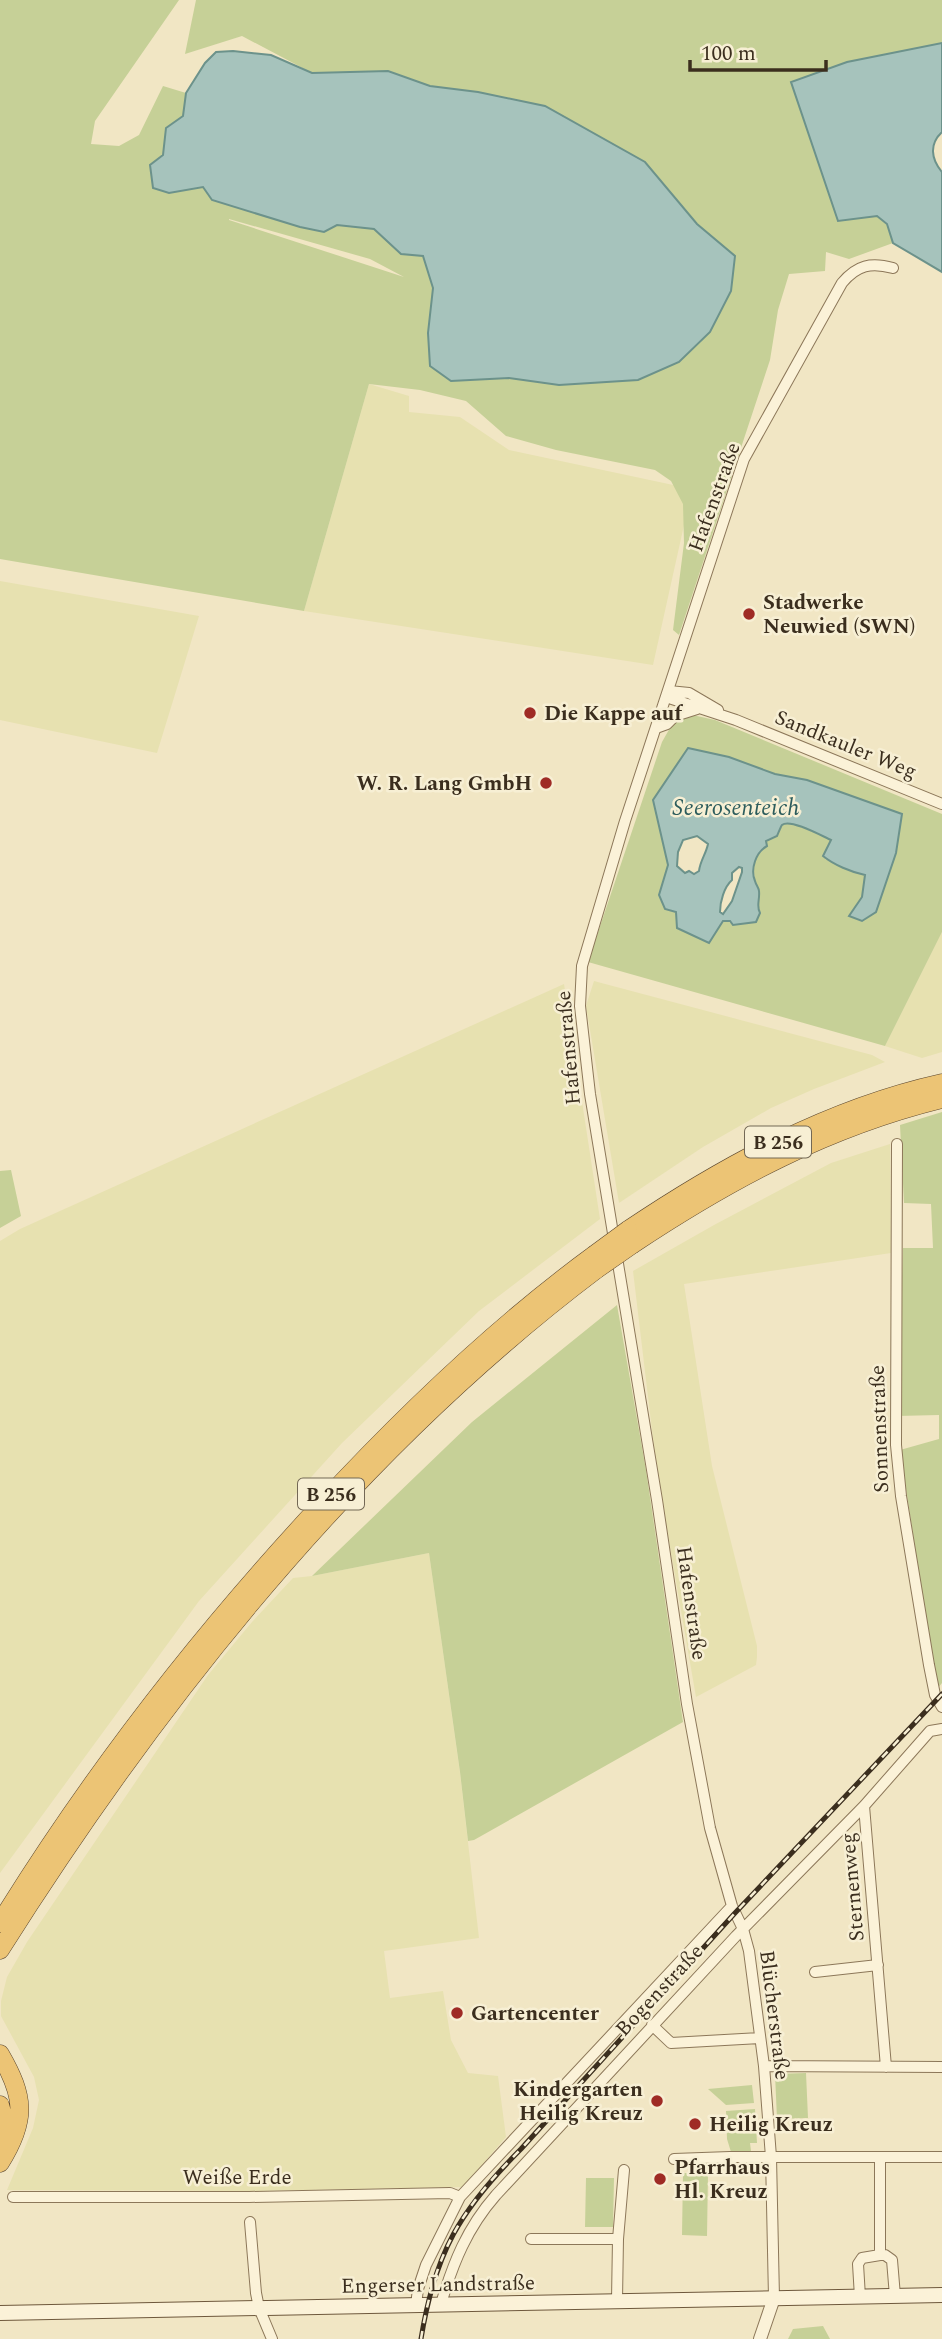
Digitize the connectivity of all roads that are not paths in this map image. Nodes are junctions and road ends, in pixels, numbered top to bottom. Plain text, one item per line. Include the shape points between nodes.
1 (893, 268) dead end
2 (668, 694) junction
3 (697, 709) junction
4 (736, 720) junction
5 (656, 728) junction
6 (942, 804) edge
7 (942, 1083) edge
8 (942, 1098) edge
9 (897, 1144) dead end
10 (631, 1237) junction
11 (595, 1262) junction
12 (942, 1707) edge
13 (942, 1729) edge
14 (864, 1806) junction
15 (732, 1906) junction
16 (0, 1923) edge
17 (743, 1929) junction
18 (0, 1950) edge
19 (878, 1965) junction
20 (815, 1972) dead end
21 (652, 2025) junction
22 (760, 2038) junction
23 (0, 2054) edge
24 (764, 2066) junction
25 (886, 2067) junction
26 (942, 2067) edge
27 (0, 2105) edge
28 (771, 2157) junction
29 (942, 2157) edge
30 (880, 2158) junction
31 (674, 2159) dead end
32 (0, 2163) edge
33 (624, 2171) dead end
34 (13, 2197) dead end
35 (460, 2197) junction
36 (250, 2222) dead end
37 (531, 2239) dead end
38 (618, 2239) junction
39 (880, 2255) junction
40 (942, 2295) edge
41 (895, 2296) junction
42 (860, 2297) junction
43 (774, 2298) junction
44 (617, 2300) junction
45 (441, 2304) junction
46 (416, 2305) junction
47 (259, 2308) junction
48 (0, 2313) edge
49 (272, 2339) edge
50 (760, 2339) edge

1 - 2 street, Hafenstraße via 879,264 863,267 842,283 744,459
2 - 3 street, Sandkauler Weg
2 - 4 street, Sandkauler Weg via 689,694
2 - 5 street, Hafenstraße
3 - 4 street, Sandkauler Weg
3 - 5 street
4 - 6 street, Sandkauler Weg
5 - 15 street, Hafenstraße via 582,966 580,1006 687,1703 710,1828
7 - 10 highway, B 256 via 790,1136 704,1181
8 - 10 highway, B 256 via 840,1131 778,1158
9 - 12 street, Sonnenstraße via 896,1445 929,1665
10 - 11 highway, B 256, bridge
11 - 16 highway, B 256 via 530,1303 440,1385 270,1559 103,1768
11 - 18 highway, B 256 via 425,1418 280,1569 136,1749
13 - 14 street, Bogenstraße via 930,1731
14 - 17 street, Bogenstraße
14 - 19 street, Sternenweg
15 - 17 street, Blücherstraße
15 - 35 street
17 - 21 street, Bogenstraße
17 - 22 street, Blücherstraße
19 - 20 street, Sternenweg
19 - 25 street, Sternenweg
21 - 22 street via 671,2043
21 - 45 street, Bogenstraße via 481,2212 456,2256
22 - 24 street, Blücherstraße
23 - 32 highway via 16,2085 20,2106 15,2136
24 - 25 street
24 - 28 street, Blücherstraße
25 - 26 street
27 - 32 highway via 6,2127
28 - 30 street
28 - 31 street
28 - 43 street, Blücherstraße
29 - 30 street
30 - 39 street
33 - 38 street
34 - 35 street, Weiße Erde via 450,2193
35 - 46 street via 426,2265
36 - 47 street
37 - 38 street, Engerser Landstraße
38 - 44 street
39 - 41 street via 892,2260
39 - 42 street via 862,2258 858,2264
40 - 41 main road, Engerser Landstraße
41 - 42 main road, Engerser Landstraße
42 - 43 main road, Engerser Landstraße
43 - 44 main road, Engerser Landstraße
43 - 50 street, Blücherstraße
44 - 45 main road, Engerser Landstraße
45 - 46 main road, Engerser Landstraße
46 - 47 main road, Engerser Landstraße
47 - 48 main road, Engerser Landstraße
47 - 49 street

